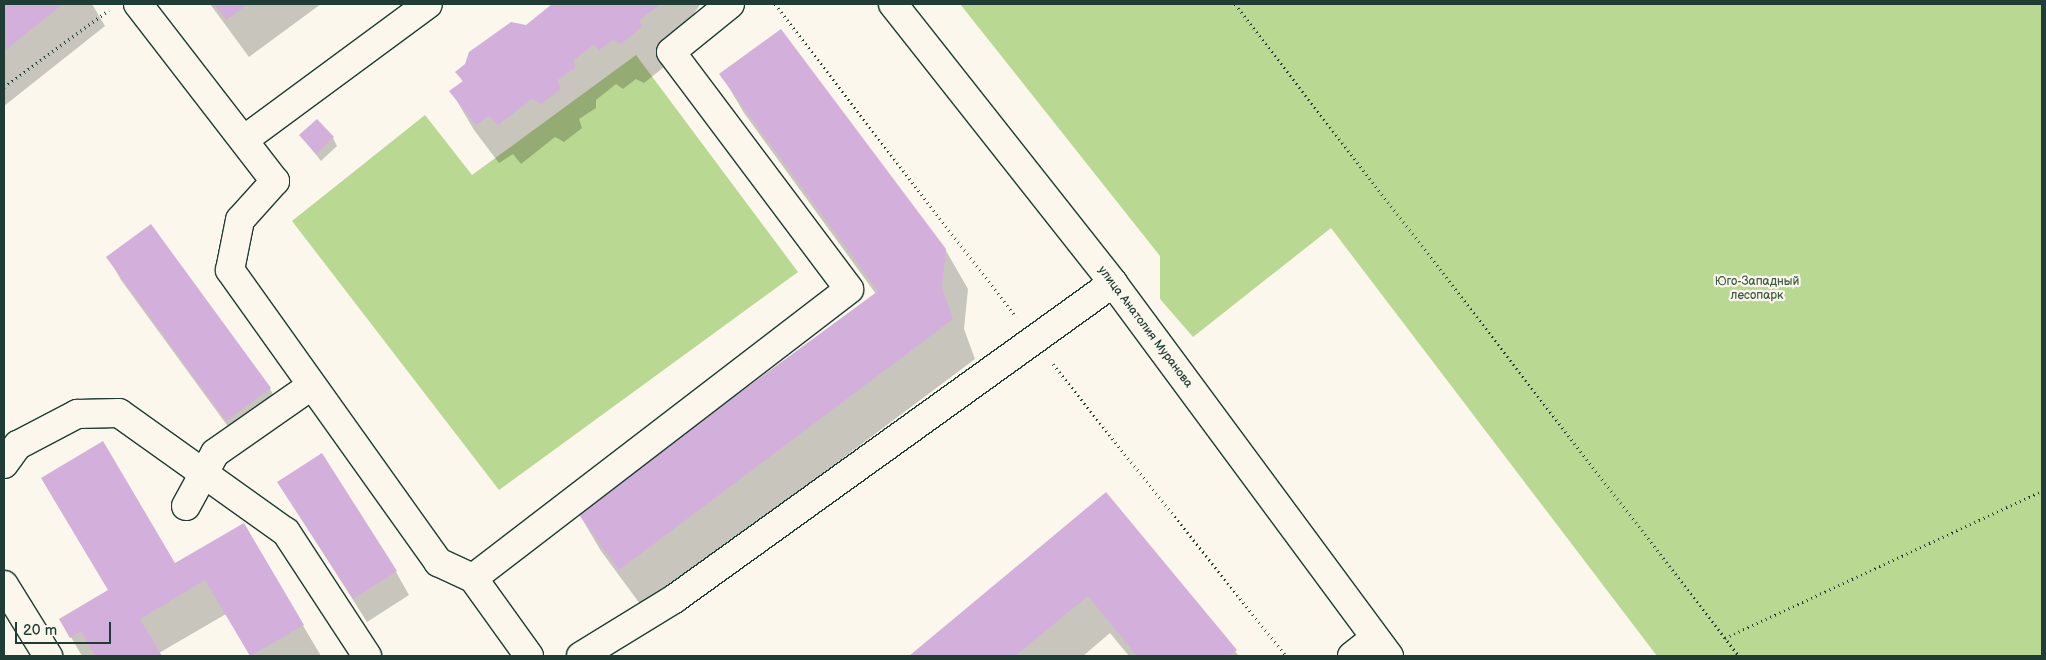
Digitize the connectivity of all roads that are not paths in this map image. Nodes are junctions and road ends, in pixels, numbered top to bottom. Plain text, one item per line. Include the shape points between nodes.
1 (138, 4) edge
2 (428, 4) edge
3 (730, 4) edge
4 (893, 4) edge
5 (245, 139) junction
6 (1113, 283) junction
7 (311, 386) junction
8 (4, 464) edge
9 (204, 474) junction
10 (186, 506) dead end
11 (473, 578) junction
12 (4, 586) edge
13 (1382, 647) edge
14 (48, 656) edge
15 (367, 656) edge
16 (529, 656) edge
17 (581, 656) edge
18 (1352, 656) edge

1 - 5 street
2 - 5 street
3 - 11 street via 671,52 849,289
4 - 6 street, улица Анатолия Муранова
5 - 7 street via 275,181 240,220 230,270
6 - 13 street, улица Анатолия Муранова
6 - 17 street via 674,599
7 - 9 street via 215,453
7 - 11 street via 438,562
8 - 9 street via 18,445 77,414 119,414
9 - 10 street
9 - 15 street via 286,532
11 - 16 street
12 - 14 street
13 - 18 street

